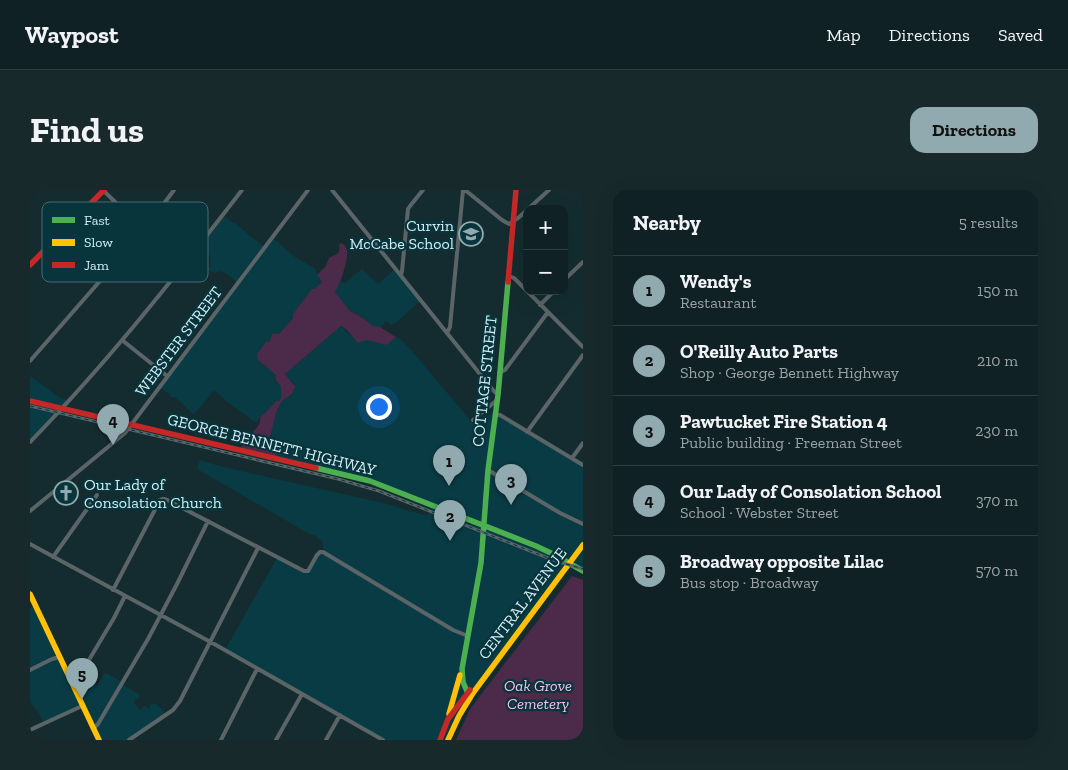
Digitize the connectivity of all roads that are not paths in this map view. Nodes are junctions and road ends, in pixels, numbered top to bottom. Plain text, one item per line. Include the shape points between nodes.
1 (103, 190) edge
2 (174, 190) edge
3 (242, 190) edge
4 (308, 190) edge
5 (332, 190) edge
6 (423, 190) edge
7 (464, 190) edge
8 (516, 190) edge
9 (549, 190) edge
10 (91, 202) edge
11 (115, 202) edge
12 (165, 202) edge
13 (532, 205) edge
14 (523, 213) edge
15 (513, 222) junction
16 (208, 234) edge
17 (42, 253) edge
18 (583, 262) edge
19 (30, 265) edge
20 (401, 275) junction
21 (509, 276) junction
22 (568, 276) edge
23 (99, 282) edge
24 (170, 282) edge
25 (523, 287) edge
26 (531, 295) edge
27 (550, 295) edge
28 (540, 304) junction
29 (548, 312) junction
30 (447, 333) junction
31 (122, 340) junction
32 (583, 347) edge
33 (583, 355) edge
34 (30, 361) edge
35 (499, 373) junction
36 (167, 376) junction
37 (497, 398) junction
38 (30, 401) edge
39 (62, 409) junction
40 (496, 414) junction
41 (473, 420) dead end
42 (131, 424) junction
43 (527, 432) junction
44 (30, 442) edge
45 (583, 444) edge
46 (572, 458) junction
47 (583, 465) edge
48 (488, 470) junction
49 (97, 495) dead end
50 (30, 512) edge
51 (208, 521) junction
52 (583, 524) edge
53 (484, 526) junction
54 (30, 544) edge
55 (583, 545) edge
56 (258, 548) junction
57 (53, 557) junction
58 (569, 563) junction
59 (583, 571) edge
60 (114, 590) junction
61 (30, 594) edge
62 (125, 596) junction
63 (32, 605) edge
64 (161, 615) junction
65 (468, 636) junction
66 (210, 642) junction
67 (60, 657) junction
68 (257, 669) junction
69 (462, 669) junction
70 (30, 670) edge
71 (73, 684) junction
72 (302, 694) junction
73 (469, 696) junction
74 (82, 706) junction
75 (340, 715) junction
76 (448, 719) junction
77 (93, 729) junction
78 (30, 730) edge
79 (99, 740) edge
80 (129, 740) edge
81 (221, 740) edge
82 (276, 740) edge
83 (326, 740) edge
84 (383, 740) edge
85 (440, 740) edge
86 (448, 740) edge

1 - 10 main road
1 - 11 street
2 - 12 street
3 - 16 street
4 - 36 street, WEBSTER STREET
5 - 20 street
6 - 20 street via 408,209
7 - 15 street via 502,220 509,224
7 - 30 street
8 - 15 main road, COTTAGE STREET
9 - 13 street
14 - 15 street
15 - 21 main road, COTTAGE STREET
17 - 19 main road
18 - 22 street
20 - 30 street
21 - 25 street
21 - 35 main road, COTTAGE STREET
23 - 34 street
24 - 31 street
26 - 28 street
27 - 28 street
28 - 29 street
29 - 32 street
29 - 35 street
30 - 37 street
31 - 36 street
31 - 39 street
33 - 43 street
35 - 37 main road, COTTAGE STREET
36 - 42 street, WEBSTER STREET
37 - 40 main road, COTTAGE STREET
37 - 41 street
38 - 39 main road, GEORGE BENNETT HIGHWAY
39 - 42 main road, GEORGE BENNETT HIGHWAY
39 - 44 street
40 - 43 street
40 - 48 main road, COTTAGE STREET
42 - 50 street, WEBSTER STREET via 125,433
42 - 53 main road, GEORGE BENNETT HIGHWAY via 351,476
43 - 46 street
45 - 46 street
46 - 47 street
48 - 52 street
48 - 53 main road, COTTAGE STREET
49 - 57 street
51 - 56 street
51 - 60 street via 162,499
51 - 64 street
53 - 58 main road, GEORGE BENNETT HIGHWAY
53 - 65 main road, COTTAGE STREET
54 - 57 street
55 - 58 main road, CENTRAL AVENUE
56 - 65 street via 304,571 308,571 316,555 323,552
56 - 66 street
57 - 60 street
58 - 59 main road, GEORGE BENNETT HIGHWAY
58 - 73 main road, CENTRAL AVENUE
60 - 62 street
61 - 63 main road
62 - 64 street
62 - 71 street
63 - 67 main road
64 - 66 street
64 - 77 street
65 - 69 main road, COTTAGE STREET
66 - 68 street
66 - 80 street via 173,710
67 - 70 street
67 - 71 main road
68 - 72 street
68 - 81 street
69 - 73 main road, COTTAGE STREET
69 - 76 main road
71 - 74 main road
72 - 75 street
72 - 82 street
73 - 76 main road, CENTRAL AVENUE
73 - 86 main road, CENTRAL AVENUE
74 - 77 main road
74 - 78 street
75 - 83 street
75 - 84 street
76 - 85 main road, CENTRAL AVENUE
77 - 79 main road

